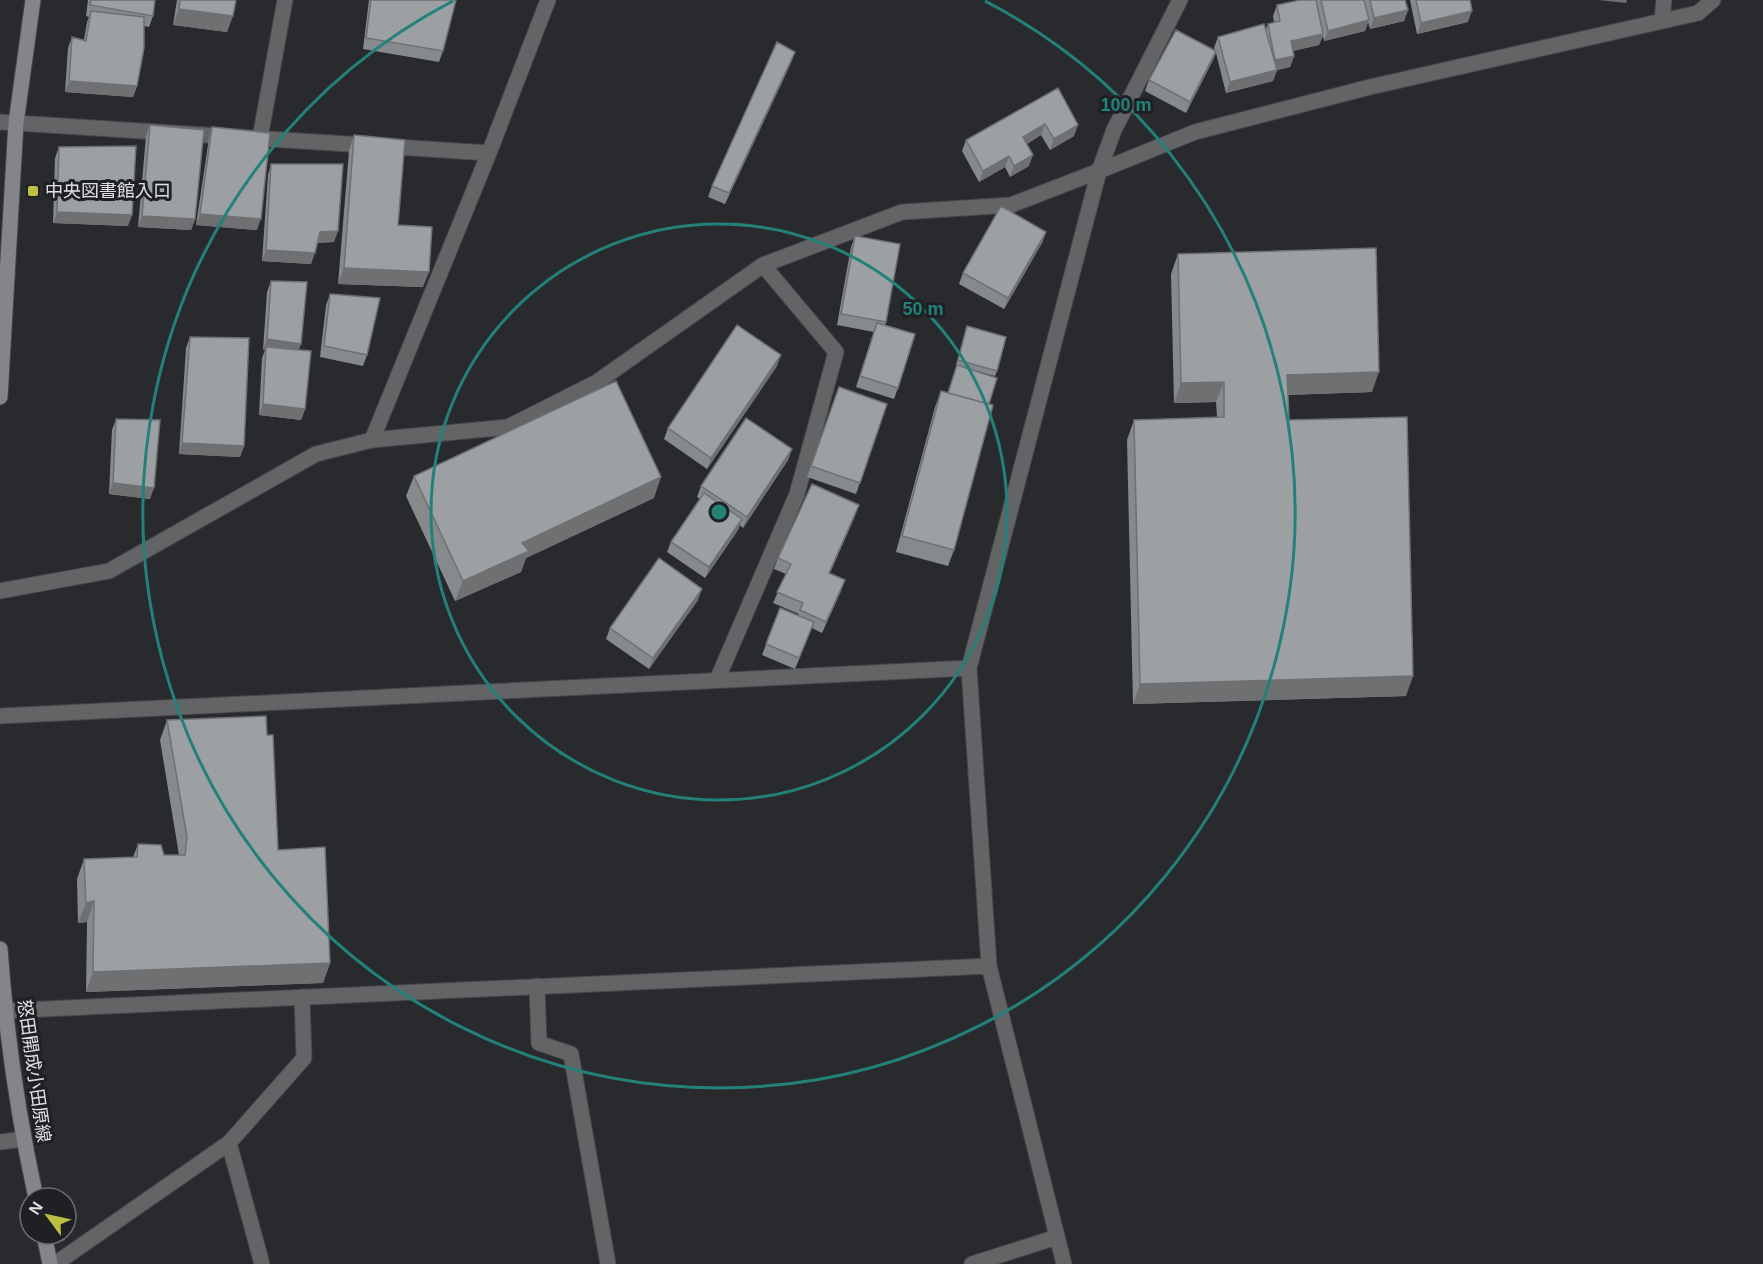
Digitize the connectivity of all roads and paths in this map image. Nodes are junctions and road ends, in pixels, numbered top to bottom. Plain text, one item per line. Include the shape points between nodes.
1 (33, 0) edge
2 (285, 0) edge
3 (548, 0) edge
4 (1180, 0) edge
5 (1664, 0) edge
6 (1713, 0) edge
7 (1662, 20) junction
8 (0, 122) edge
9 (16, 123) junction
10 (260, 138) junction
11 (489, 153) junction
12 (1099, 171) junction
13 (763, 266) junction
14 (0, 397) edge
15 (372, 440) junction
16 (0, 591) edge
17 (969, 668) junction
18 (717, 680) junction
19 (0, 716) edge
20 (0, 949) edge
21 (989, 966) junction
22 (537, 986) junction
23 (303, 998) junction
24 (1, 1008) edge
25 (23, 1139) junction
26 (0, 1143) edge
27 (229, 1143) junction
28 (33, 1186) edge
29 (1057, 1237) junction
30 (46, 1246) edge
31 (50, 1264) edge
32 (55, 1264) edge
33 (262, 1264) edge
34 (608, 1264) edge
35 (972, 1264) edge
36 (1064, 1264) edge

1 - 9 main road
2 - 10 street
3 - 11 street
4 - 12 street via 1114,130
5 - 7 street
6 - 7 street via 1698,13
7 - 12 street via 1195,132
8 - 9 street
9 - 10 street
9 - 14 main road
10 - 11 street
11 - 15 street
12 - 13 street via 1011,205 903,212
12 - 17 street
13 - 15 street via 597,382 508,427
13 - 18 street via 836,352 797,494
15 - 16 street via 316,454 109,571
17 - 18 street
17 - 21 street
18 - 19 street
20 - 24 main road, 怒田開成小田原線
21 - 22 street
21 - 29 street
22 - 23 street
22 - 34 street via 539,1043 571,1054
23 - 24 street
23 - 27 street via 304,1058
24 - 25 main road, 怒田開成小田原線
25 - 26 street
25 - 28 main road, 怒田開成小田原線
27 - 32 street
27 - 33 street
29 - 35 street
29 - 36 street
30 - 31 main road

